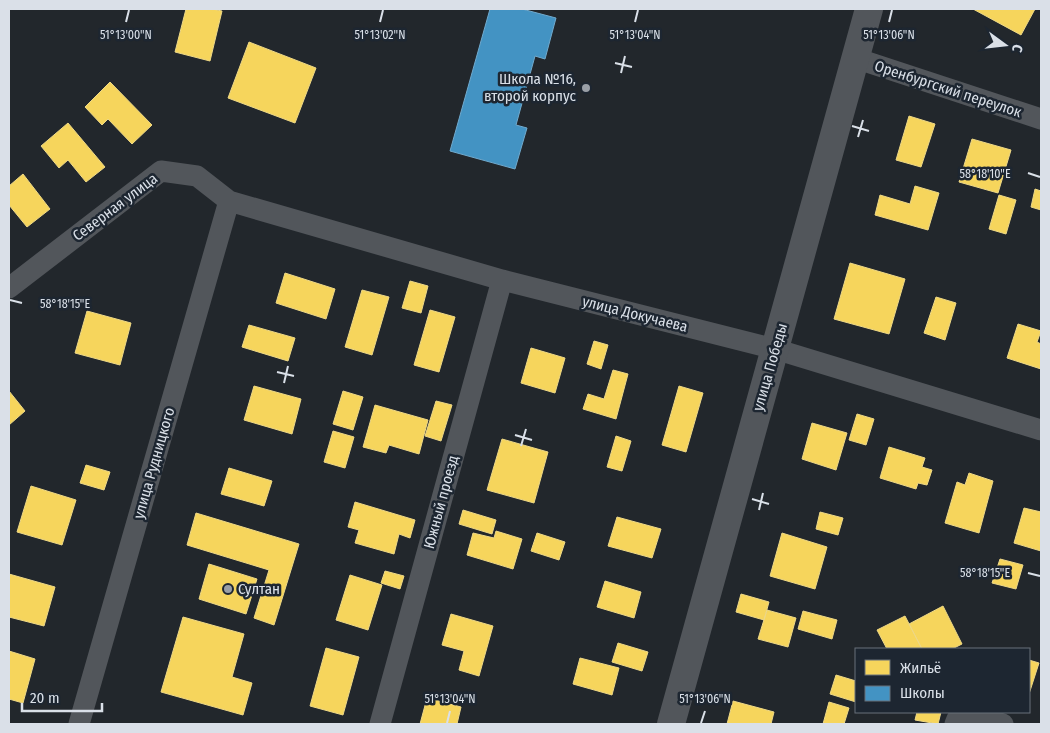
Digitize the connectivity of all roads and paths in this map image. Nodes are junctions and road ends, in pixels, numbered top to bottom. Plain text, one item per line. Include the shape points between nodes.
1 (869, 9) edge
2 (855, 58) junction
3 (1041, 119) edge
4 (228, 201) junction
5 (502, 280) junction
6 (9, 288) edge
7 (775, 349) junction
8 (1041, 430) edge
9 (79, 724) edge
10 (380, 724) edge
11 (670, 724) edge
12 (955, 724) edge
13 (1003, 724) edge

1 - 2 street, улица Победы
2 - 3 street, Оренбургский переулок
2 - 7 street, улица Победы
4 - 5 street, улица Докучаева
4 - 6 street, Северная улица via 197,176 161,171
4 - 9 street, улица Рудницкого
5 - 7 street, улица Докучаева
5 - 10 street, Южный проезд
7 - 8 street, улица Докучаева
7 - 11 street, улица Победы
12 - 13 street via 957,719 981,717

